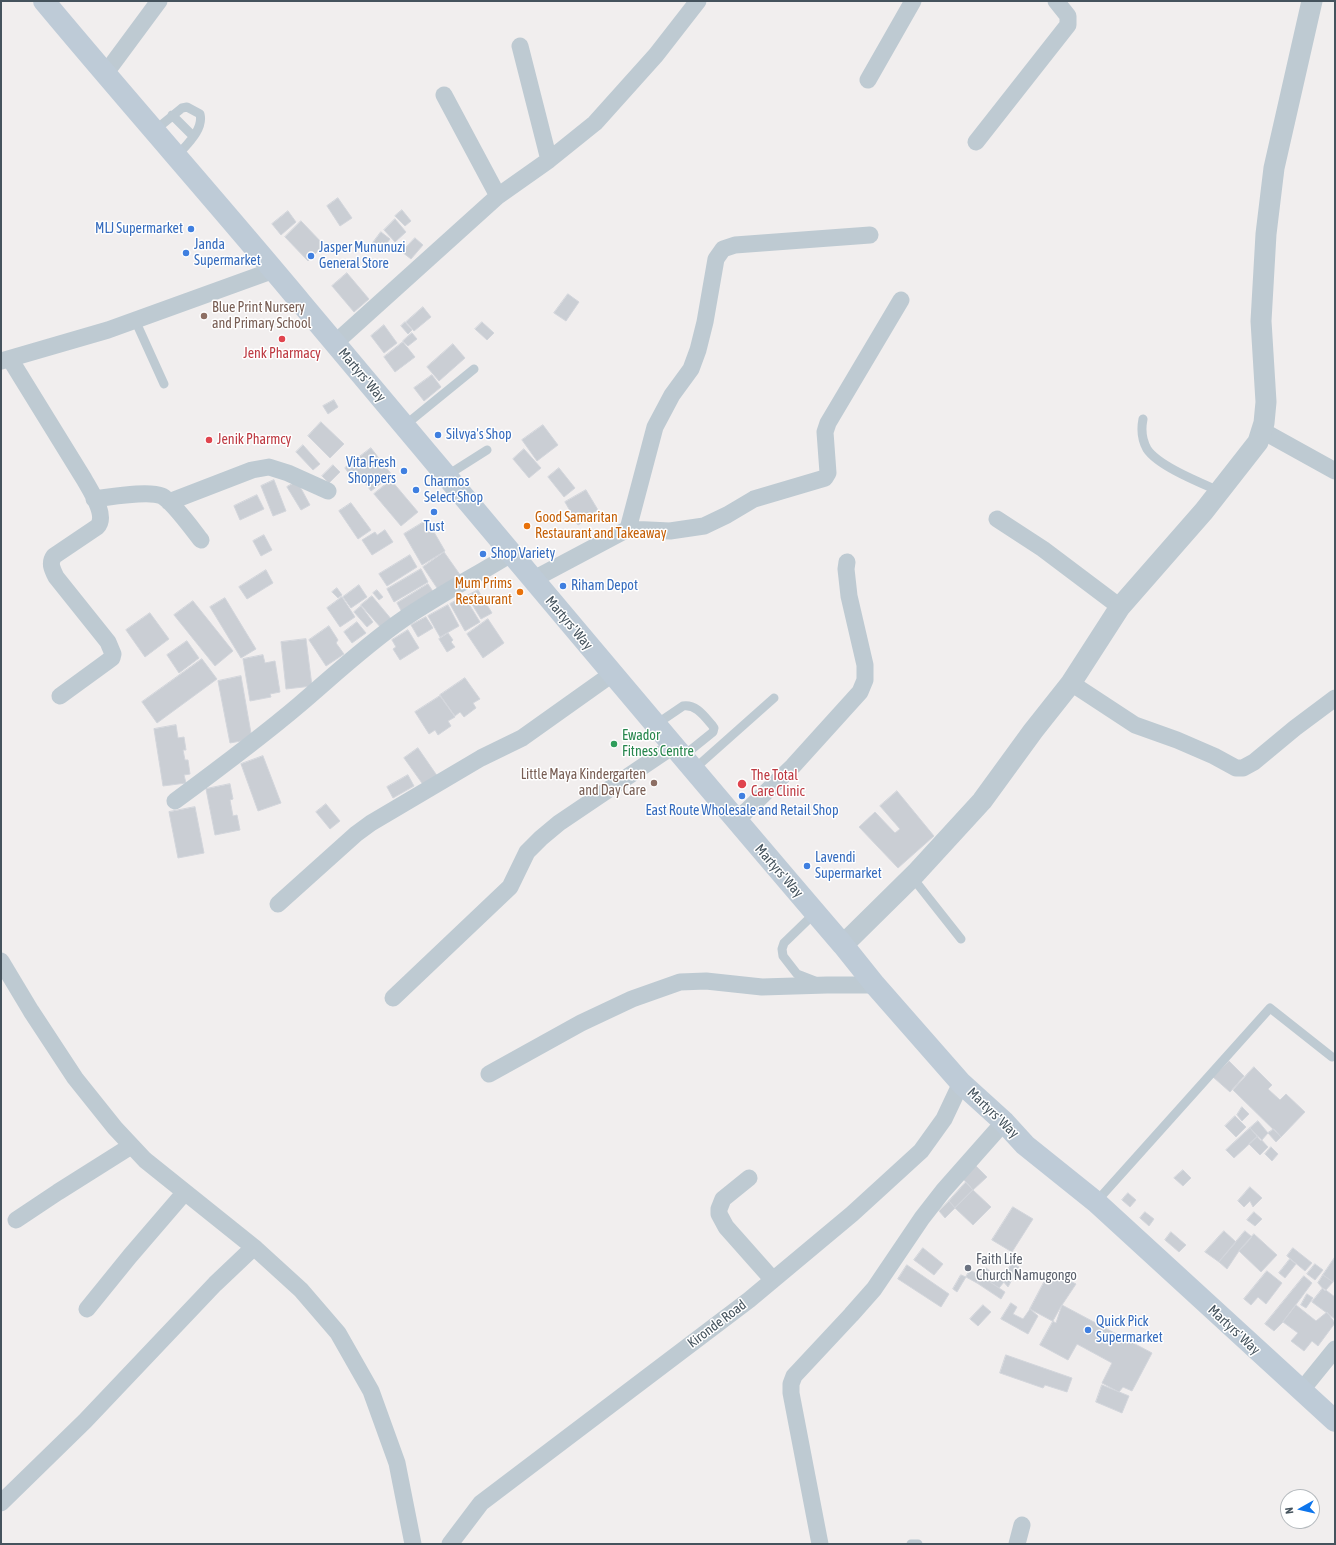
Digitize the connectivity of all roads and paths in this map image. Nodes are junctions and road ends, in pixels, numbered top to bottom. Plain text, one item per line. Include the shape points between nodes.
1 (44, 1) edge
2 (159, 1) edge
3 (698, 1) edge
4 (913, 1) edge
5 (1056, 1) edge
6 (1312, 1) edge
7 (520, 46) dead end
8 (105, 74) junction
9 (868, 80) dead end
10 (444, 95) dead end
11 (172, 115) junction
12 (154, 131) junction
13 (193, 136) junction
14 (976, 142) dead end
15 (176, 157) junction
16 (549, 160) junction
17 (498, 196) junction
18 (870, 235) dead end
19 (274, 270) junction
20 (901, 300) dead end
21 (135, 320) junction
22 (335, 343) junction
23 (5, 360) edge
24 (474, 369) dead end
25 (164, 384) dead end
26 (1143, 419) dead end
27 (404, 426) junction
28 (1262, 430) junction
29 (487, 450) dead end
30 (1335, 471) edge
31 (446, 476) junction
32 (328, 491) dead end
33 (1219, 491) junction
34 (94, 499) junction
35 (169, 502) junction
36 (997, 519) dead end
37 (628, 529) junction
38 (201, 540) dead end
39 (511, 554) junction
40 (847, 562) dead end
41 (532, 580) junction
42 (1120, 607) junction
43 (612, 674) junction
44 (1070, 683) junction
45 (60, 696) dead end
46 (774, 698) dead end
47 (1334, 702) edge
48 (655, 725) junction
49 (683, 758) junction
50 (175, 802) dead end
51 (736, 821) junction
52 (912, 878) junction
53 (278, 904) dead end
54 (815, 913) junction
55 (961, 939) dead end
56 (843, 945) junction
57 (1, 961) edge
58 (827, 985) junction
59 (875, 985) junction
60 (393, 998) dead end
61 (1332, 1057) dead end
62 (489, 1074) dead end
63 (961, 1083) junction
64 (1004, 1122) junction
65 (131, 1146) junction
66 (749, 1178) dead end
67 (184, 1192) junction
68 (1096, 1202) junction
69 (16, 1220) dead end
70 (254, 1247) junction
71 (773, 1280) junction
72 (88, 1309) dead end
73 (1335, 1349) edge
74 (1301, 1391) junction
75 (1335, 1421) edge
76 (1, 1504) edge
77 (1022, 1525) dead end
78 (413, 1544) edge
79 (450, 1544) edge
80 (820, 1544) edge
81 (911, 1544) edge
82 (918, 1544) edge
83 (1017, 1544) edge

1 - 8 main road, Martyrs' Way
2 - 8 street
3 - 16 street via 656,55 595,123
4 - 9 street
5 - 14 street via 1068,16 1068,25
6 - 28 street via 1274,168 1266,234 1261,321 1266,402
7 - 16 street
8 - 12 main road, Martyrs' Way
10 - 17 street
11 - 12 lane
11 - 13 lane
11 - 13 lane via 187,107 200,114 199,129
12 - 15 main road, Martyrs' Way
13 - 15 lane
15 - 19 main road, Martyrs' Way
16 - 17 street
17 - 22 street
18 - 37 street via 735,244 724,249 716,259 698,350 691,369 672,395 655,427
19 - 21 street
19 - 22 main road, Martyrs' Way
20 - 37 street via 828,423 825,440 828,473 825,478 754,499 704,526 670,531
21 - 23 street
21 - 25 lane
22 - 27 main road, Martyrs' Way
23 - 34 street
24 - 27 lane
26 - 33 lane via 1141,429 1147,449 1152,454 1190,478
27 - 31 main road, Martyrs' Way
28 - 30 street
28 - 33 street via 1258,442
29 - 31 lane
31 - 39 main road, Martyrs' Way
32 - 35 street via 269,467 252,470
33 - 42 street
34 - 35 street via 150,493 162,496
34 - 45 street via 101,524 54,556 51,565 56,577 108,642 113,654 112,658
35 - 38 street
36 - 42 street via 1043,549
37 - 41 street
39 - 41 main road, Martyrs' Way
39 - 50 street via 401,621 245,749
40 - 51 street via 849,596 865,666 865,680 860,692 793,766
41 - 43 main road, Martyrs' Way
42 - 44 street
43 - 48 main road, Martyrs' Way
43 - 53 street via 522,738 481,758 371,823
44 - 47 street via 1135,725 1178,740 1236,768 1243,768 1254,762 1295,728
44 - 52 street via 982,801
46 - 49 lane
48 - 49 main road, Martyrs' Way
48 - 49 lane via 688,705 694,707 712,725 713,732
49 - 51 main road, Martyrs' Way
49 - 60 street via 559,823 527,852 510,887
51 - 54 main road, Martyrs' Way
52 - 55 lane
52 - 56 street
54 - 56 main road, Martyrs' Way
54 - 58 lane via 784,943 783,956 797,974
56 - 59 main road, Martyrs' Way
57 - 65 street via 75,1078
58 - 59 street
58 - 62 street via 762,987 706,981 680,982 632,999 581,1023
59 - 63 main road, Martyrs' Way
61 - 68 lane via 1270,1008
63 - 64 main road, Martyrs' Way
63 - 71 street, Kironde Road via 944,1119 921,1151 852,1214
64 - 68 main road, Martyrs' Way via 1025,1145
64 - 80 street via 943,1191 874,1289 794,1376 791,1393
65 - 67 street
65 - 69 street
66 - 71 street via 723,1199 719,1214 726,1227
67 - 70 street
67 - 72 street
68 - 74 main road, Martyrs' Way
70 - 76 street
70 - 78 street via 301,1290 338,1333 371,1391 397,1463
71 - 79 street, Kironde Road via 481,1504
73 - 74 street
74 - 75 main road, Martyrs' Way
77 - 83 street
81 - 82 lane

